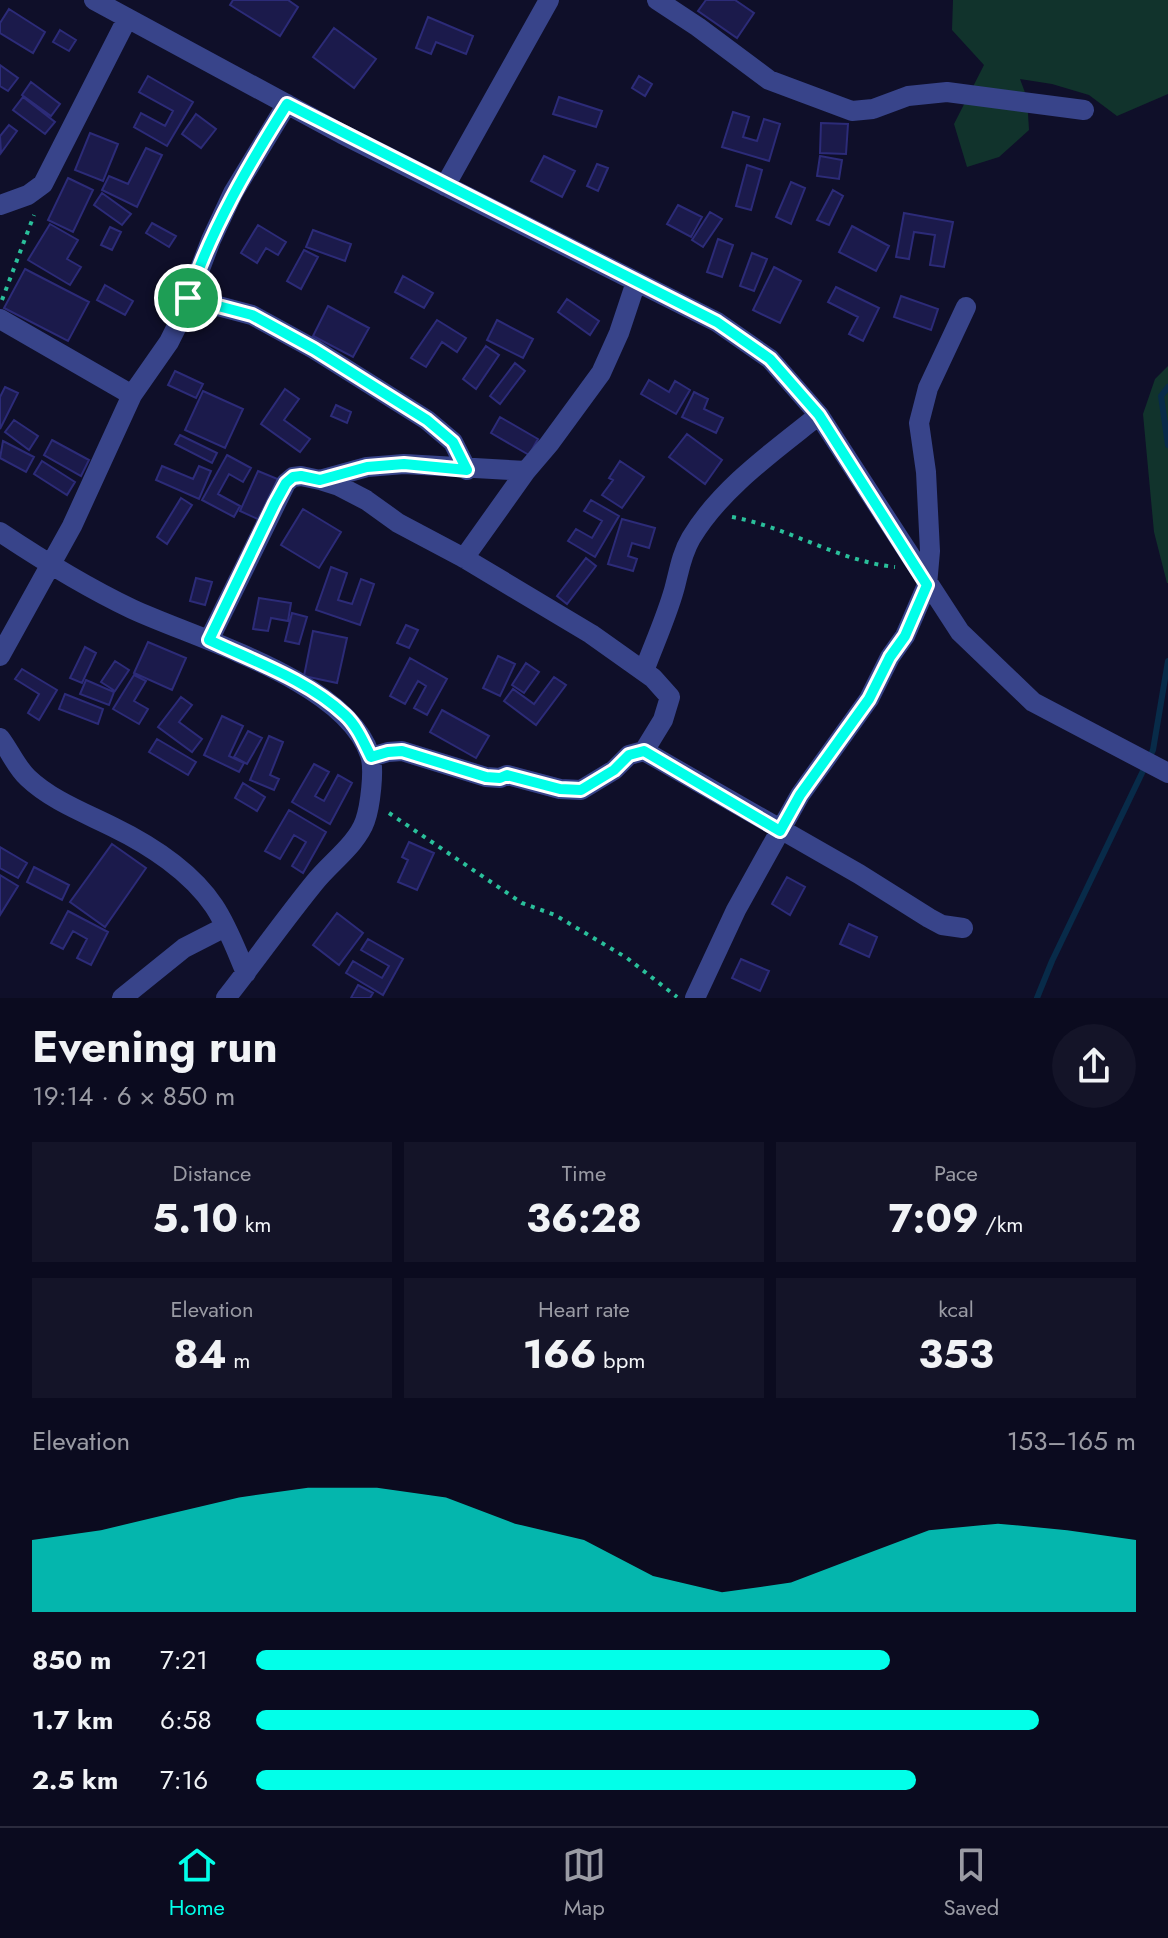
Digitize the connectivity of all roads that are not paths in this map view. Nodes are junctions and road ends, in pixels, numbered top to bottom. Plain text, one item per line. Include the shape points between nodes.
1 (94, 0) edge
2 (549, 0) edge
3 (657, 0) edge
4 (127, 19) junction
5 (287, 104) junction
6 (1084, 110) dead end
7 (445, 186) junction
8 (0, 205) edge
9 (636, 282) junction
10 (188, 298) junction
11 (966, 307) dead end
12 (0, 319) edge
13 (132, 395) junction
14 (819, 415) junction
15 (467, 470) junction
16 (526, 471) junction
17 (320, 480) junction
18 (0, 532) edge
19 (464, 558) junction
20 (50, 564) junction
21 (922, 577) junction
22 (209, 640) junction
23 (0, 656) edge
24 (644, 671) junction
25 (0, 738) edge
26 (644, 751) junction
27 (371, 757) junction
28 (1165, 771) edge
29 (780, 831) junction
30 (225, 927) junction
31 (963, 928) dead end
32 (246, 973) junction
33 (122, 998) edge
34 (226, 998) edge
35 (695, 998) edge

1 - 4 street
2 - 7 street
3 - 6 street via 769,80 852,111 947,92
4 - 5 street
4 - 8 street via 43,184
5 - 7 street
5 - 10 street via 233,193
7 - 9 street
9 - 14 street via 746,341 770,359
9 - 16 street via 601,373
10 - 13 street via 169,342
10 - 15 street via 252,315 327,357 427,420 453,442
11 - 21 street via 928,388 919,423 930,551
12 - 13 street
13 - 20 street
14 - 21 street
14 - 24 street via 711,510 691,538
15 - 16 street
15 - 17 street via 391,465
16 - 19 street
17 - 19 street via 366,500
17 - 22 street via 301,476 286,483
18 - 20 street
19 - 24 street
20 - 22 street via 133,609
20 - 23 street
21 - 28 street via 960,632 1033,702
21 - 29 street via 905,636
22 - 27 street via 319,695 347,716
24 - 26 street via 670,697
25 - 30 street via 17,767 36,785 132,836 183,872
26 - 27 street via 629,755 581,790 507,775 486,777 402,751
26 - 29 street
27 - 32 street via 365,823
29 - 31 street via 942,925
29 - 35 street
30 - 32 street
30 - 33 street via 184,948
32 - 34 street

